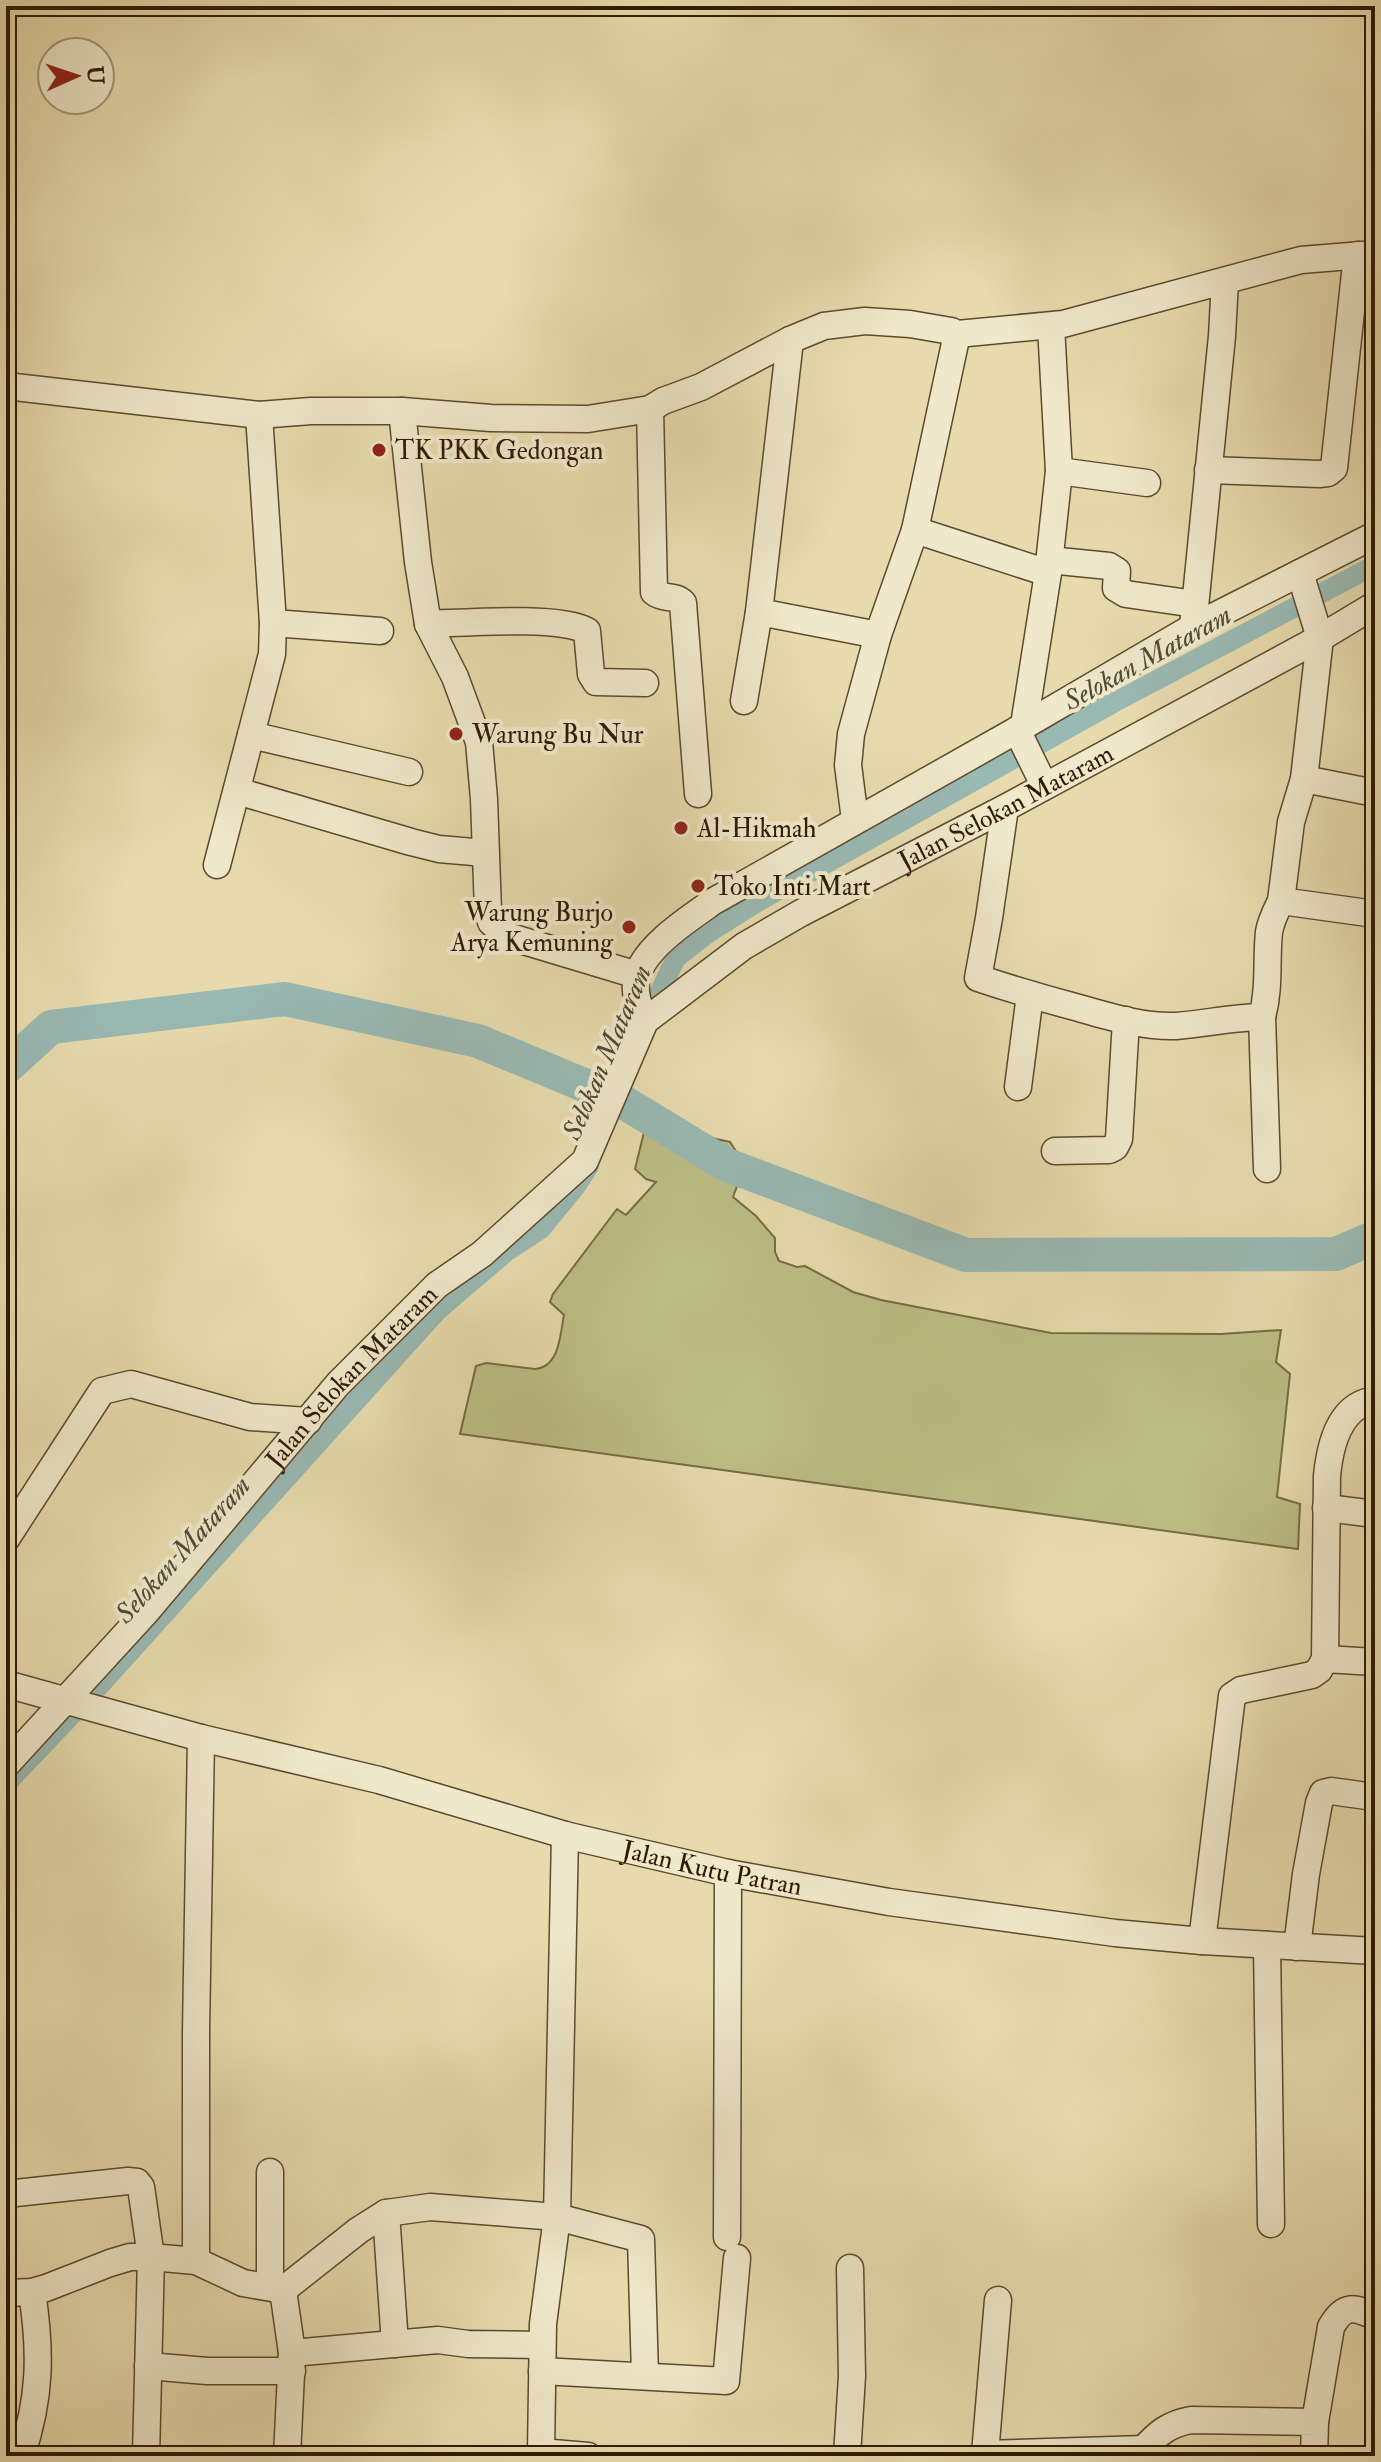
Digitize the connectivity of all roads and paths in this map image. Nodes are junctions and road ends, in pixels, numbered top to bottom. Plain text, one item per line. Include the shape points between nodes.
1 (1366, 255) edge
2 (1225, 281) junction
3 (1051, 326) junction
4 (957, 334) junction
5 (790, 340) junction
6 (6, 386) edge
7 (650, 409) junction
8 (402, 411) junction
9 (259, 415) junction
10 (1208, 470) junction
11 (1059, 471) junction
12 (1147, 483) dead end
13 (915, 530) junction
14 (1375, 535) edge
15 (1048, 566) junction
16 (1304, 583) junction
17 (1375, 605) edge
18 (759, 612) junction
19 (1194, 616) junction
20 (273, 623) junction
21 (428, 624) junction
22 (380, 631) dead end
23 (1318, 632) junction
24 (878, 635) junction
25 (645, 683) dead end
26 (744, 701) dead end
27 (1021, 732) junction
28 (251, 735) junction
29 (409, 772) dead end
30 (1304, 779) junction
31 (1042, 780) junction
32 (237, 791) junction
33 (1375, 793) edge
34 (698, 794) dead end
35 (1005, 808) junction
36 (855, 820) junction
37 (485, 853) junction
38 (217, 865) dead end
39 (1281, 901) junction
40 (1375, 914) edge
41 (637, 975) junction
42 (1030, 995) junction
43 (1262, 1017) junction
44 (640, 1020) junction
45 (1126, 1020) junction
46 (1018, 1087) dead end
47 (1055, 1151) dead end
48 (1267, 1169) dead end
49 (1375, 1400) edge
50 (308, 1421) junction
51 (1326, 1508) junction
52 (1375, 1514) edge
53 (10, 1525) edge
54 (1325, 1659) junction
55 (1375, 1662) edge
56 (6, 1684) edge
57 (70, 1702) junction
58 (201, 1738) junction
59 (6, 1765) edge
60 (1374, 1797) edge
61 (565, 1835) junction
62 (728, 1873) junction
63 (1202, 1941) junction
64 (1267, 1945) junction
65 (1297, 1947) junction
66 (1375, 1951) edge
67 (270, 2172) dead end
68 (6, 2194) edge
69 (386, 2213) junction
70 (557, 2217) junction
71 (1271, 2224) dead end
72 (151, 2257) junction
73 (196, 2261) junction
74 (850, 2268) dead end
75 (277, 2288) junction
76 (19, 2292) edge
77 (998, 2300) dead end
78 (1375, 2316) edge
79 (395, 2344) junction
80 (542, 2358) junction
81 (292, 2362) junction
82 (148, 2366) junction
83 (645, 2375) junction
84 (1315, 2422) junction
85 (1143, 2453) edge
86 (541, 2454) edge
87 (983, 2455) edge
88 (21, 2456) edge
89 (146, 2456) edge
90 (287, 2456) edge
91 (588, 2456) edge
92 (847, 2456) edge
93 (1314, 2456) edge

1 - 2 street via 1301,260
1 - 10 street via 1334,468 1319,474
2 - 3 street
2 - 10 street
3 - 4 street
3 - 11 street
4 - 5 street via 910,324 851,321
4 - 13 street
5 - 7 street
5 - 18 street
6 - 9 street
7 - 8 street via 588,419
7 - 34 street via 654,592 683,603
8 - 9 street
8 - 21 street
9 - 20 street
10 - 19 street
11 - 12 street
11 - 15 street
13 - 15 street
13 - 24 street
14 - 16 street
15 - 19 street via 1109,566 1117,571 1116,588 1126,594
15 - 27 street
16 - 19 street
16 - 23 street
17 - 23 street, Jalan Selokan Mataram
18 - 24 street
18 - 26 street
19 - 27 street
20 - 22 street
20 - 28 street via 272,654
21 - 25 street via 536,621 580,626 587,631 596,682
21 - 37 street via 479,742
23 - 30 street
23 - 31 street, Jalan Selokan Mataram
24 - 36 street via 851,734
27 - 31 street
27 - 36 street
28 - 29 street
28 - 32 street
30 - 33 street
30 - 39 street via 1291,822
31 - 35 street, Jalan Selokan Mataram
32 - 37 street via 439,849
32 - 38 street
35 - 42 street via 978,978
35 - 44 street, Jalan Selokan Mataram via 744,946
36 - 41 street via 669,932
37 - 41 street via 488,911 491,922 507,936
39 - 40 street
39 - 43 street via 1269,933
41 - 44 street, Jalan Selokan Mataram
42 - 45 street
42 - 46 street
43 - 45 street via 1175,1026
43 - 48 street
44 - 50 street, Jalan Selokan Mataram via 585,1161 482,1254 437,1285
45 - 47 street via 1115,1147
49 - 51 street via 1365,1401 1342,1420 1329,1451
50 - 53 street via 250,1417 131,1384 102,1391
50 - 57 street, Jalan Selokan Mataram
51 - 52 street
51 - 54 street
54 - 55 street
54 - 63 street via 1312,1675 1232,1696
56 - 57 street, Jalan Kutu Patran
57 - 58 street, Jalan Kutu Patran
57 - 59 street, Jalan Selokan Mataram
58 - 61 street, Jalan Kutu Patran via 379,1780
58 - 73 street
60 - 65 street via 1323,1793
61 - 62 street, Jalan Kutu Patran
61 - 70 street
62 - 63 street, Jalan Kutu Patran via 889,1902
62 - 83 street via 732,2248 726,2381
63 - 64 street, Jalan Kutu Patran
64 - 65 street, Jalan Kutu Patran
64 - 71 street
65 - 66 street, Jalan Kutu Patran
67 - 75 street
68 - 72 street via 137,2182
69 - 70 street via 430,2207
69 - 75 street
69 - 79 street
70 - 80 street
70 - 83 street via 641,2239
72 - 73 street
72 - 76 street via 130,2257
72 - 82 street
73 - 75 street via 243,2283
74 - 92 street
75 - 81 street
76 - 88 street via 38,2329 39,2377
77 - 87 street
78 - 84 street via 1358,2309 1338,2314 1331,2327
79 - 80 street via 438,2340
79 - 81 street
80 - 83 street
80 - 86 street
81 - 82 street via 207,2371
81 - 90 street
82 - 89 street
84 - 85 street via 1191,2420 1161,2431
84 - 93 street
85 - 87 street
86 - 91 street

